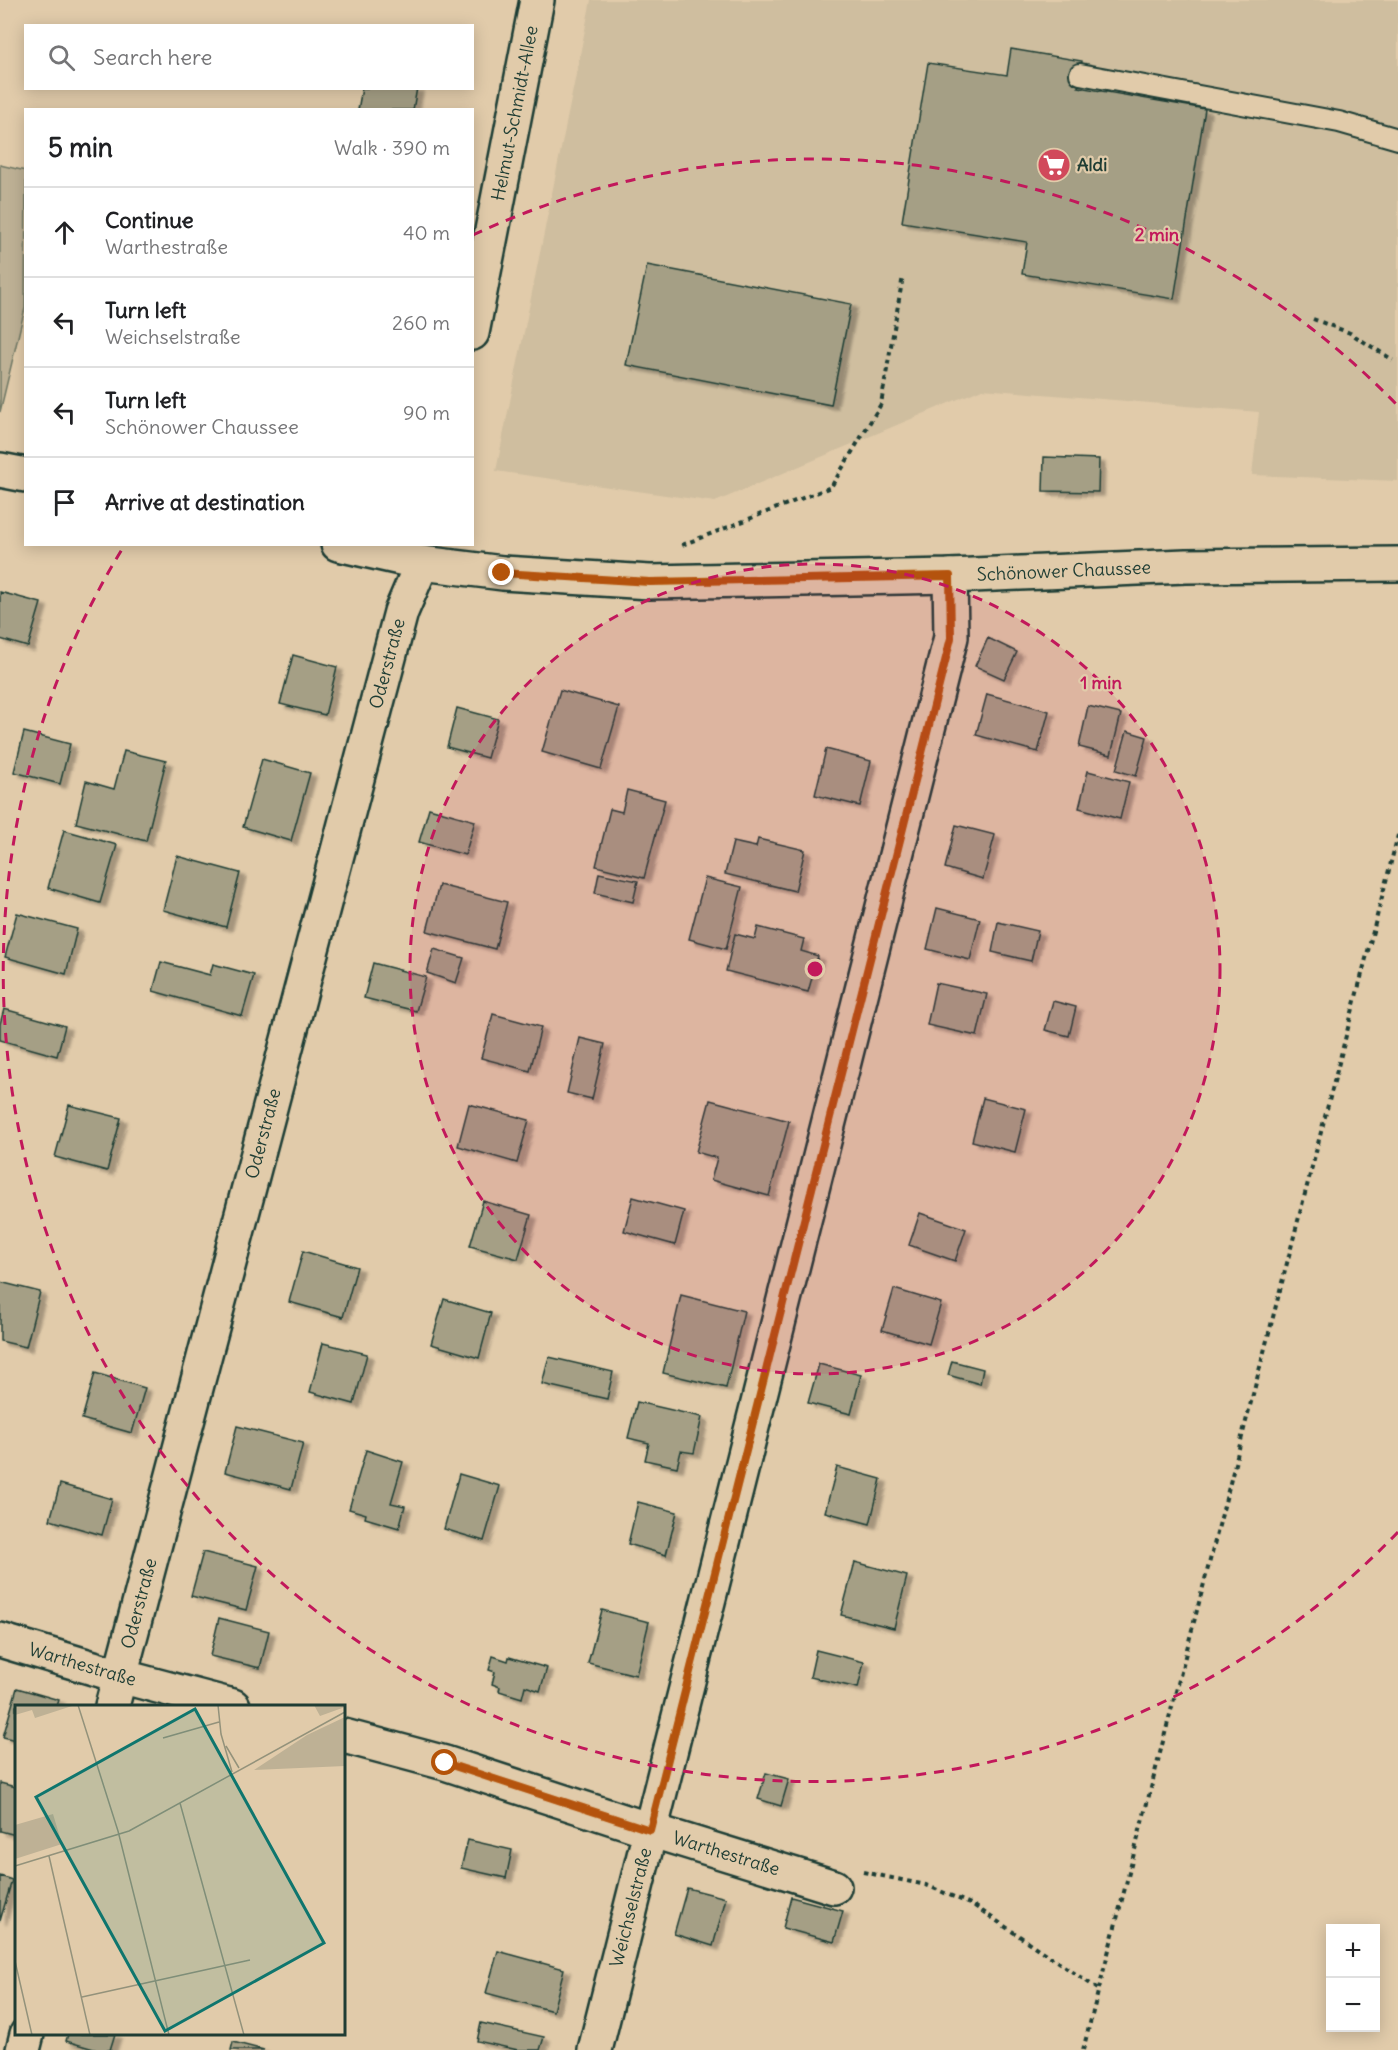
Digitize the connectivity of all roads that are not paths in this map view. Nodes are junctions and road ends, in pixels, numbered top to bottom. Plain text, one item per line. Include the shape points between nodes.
1 (537, 0) edge
2 (1080, 75) dead end
3 (1398, 139) edge
4 (474, 323) edge
5 (0, 470) edge
6 (24, 475) edge
7 (355, 546) edge
8 (425, 554) edge
9 (1398, 564) edge
10 (950, 576) junction
11 (0, 1640) edge
12 (116, 1691) edge
13 (218, 1705) edge
14 (345, 1736) edge
15 (650, 1830) junction
16 (834, 1887) road end
17 (27, 2035) edge
18 (22, 2050) edge
19 (595, 2050) edge

1 - 4 street, Helmut-Schmidt-Allee
2 - 3 lane via 1339,122
5 - 6 street
7 - 8 street, Schönower Chaussee
8 - 10 street, Schönower Chaussee via 502,573 650,582
8 - 12 street, Oderstraße via 401,612
9 - 10 street, Schönower Chaussee via 1186,566
10 - 15 street, Weichselstraße via 951,638
11 - 12 street, Warthestraße
12 - 13 street, Warthestraße
14 - 15 street, Warthestraße via 445,1763
15 - 16 street, Warthestraße
15 - 19 street, Weichselstraße
17 - 18 street

